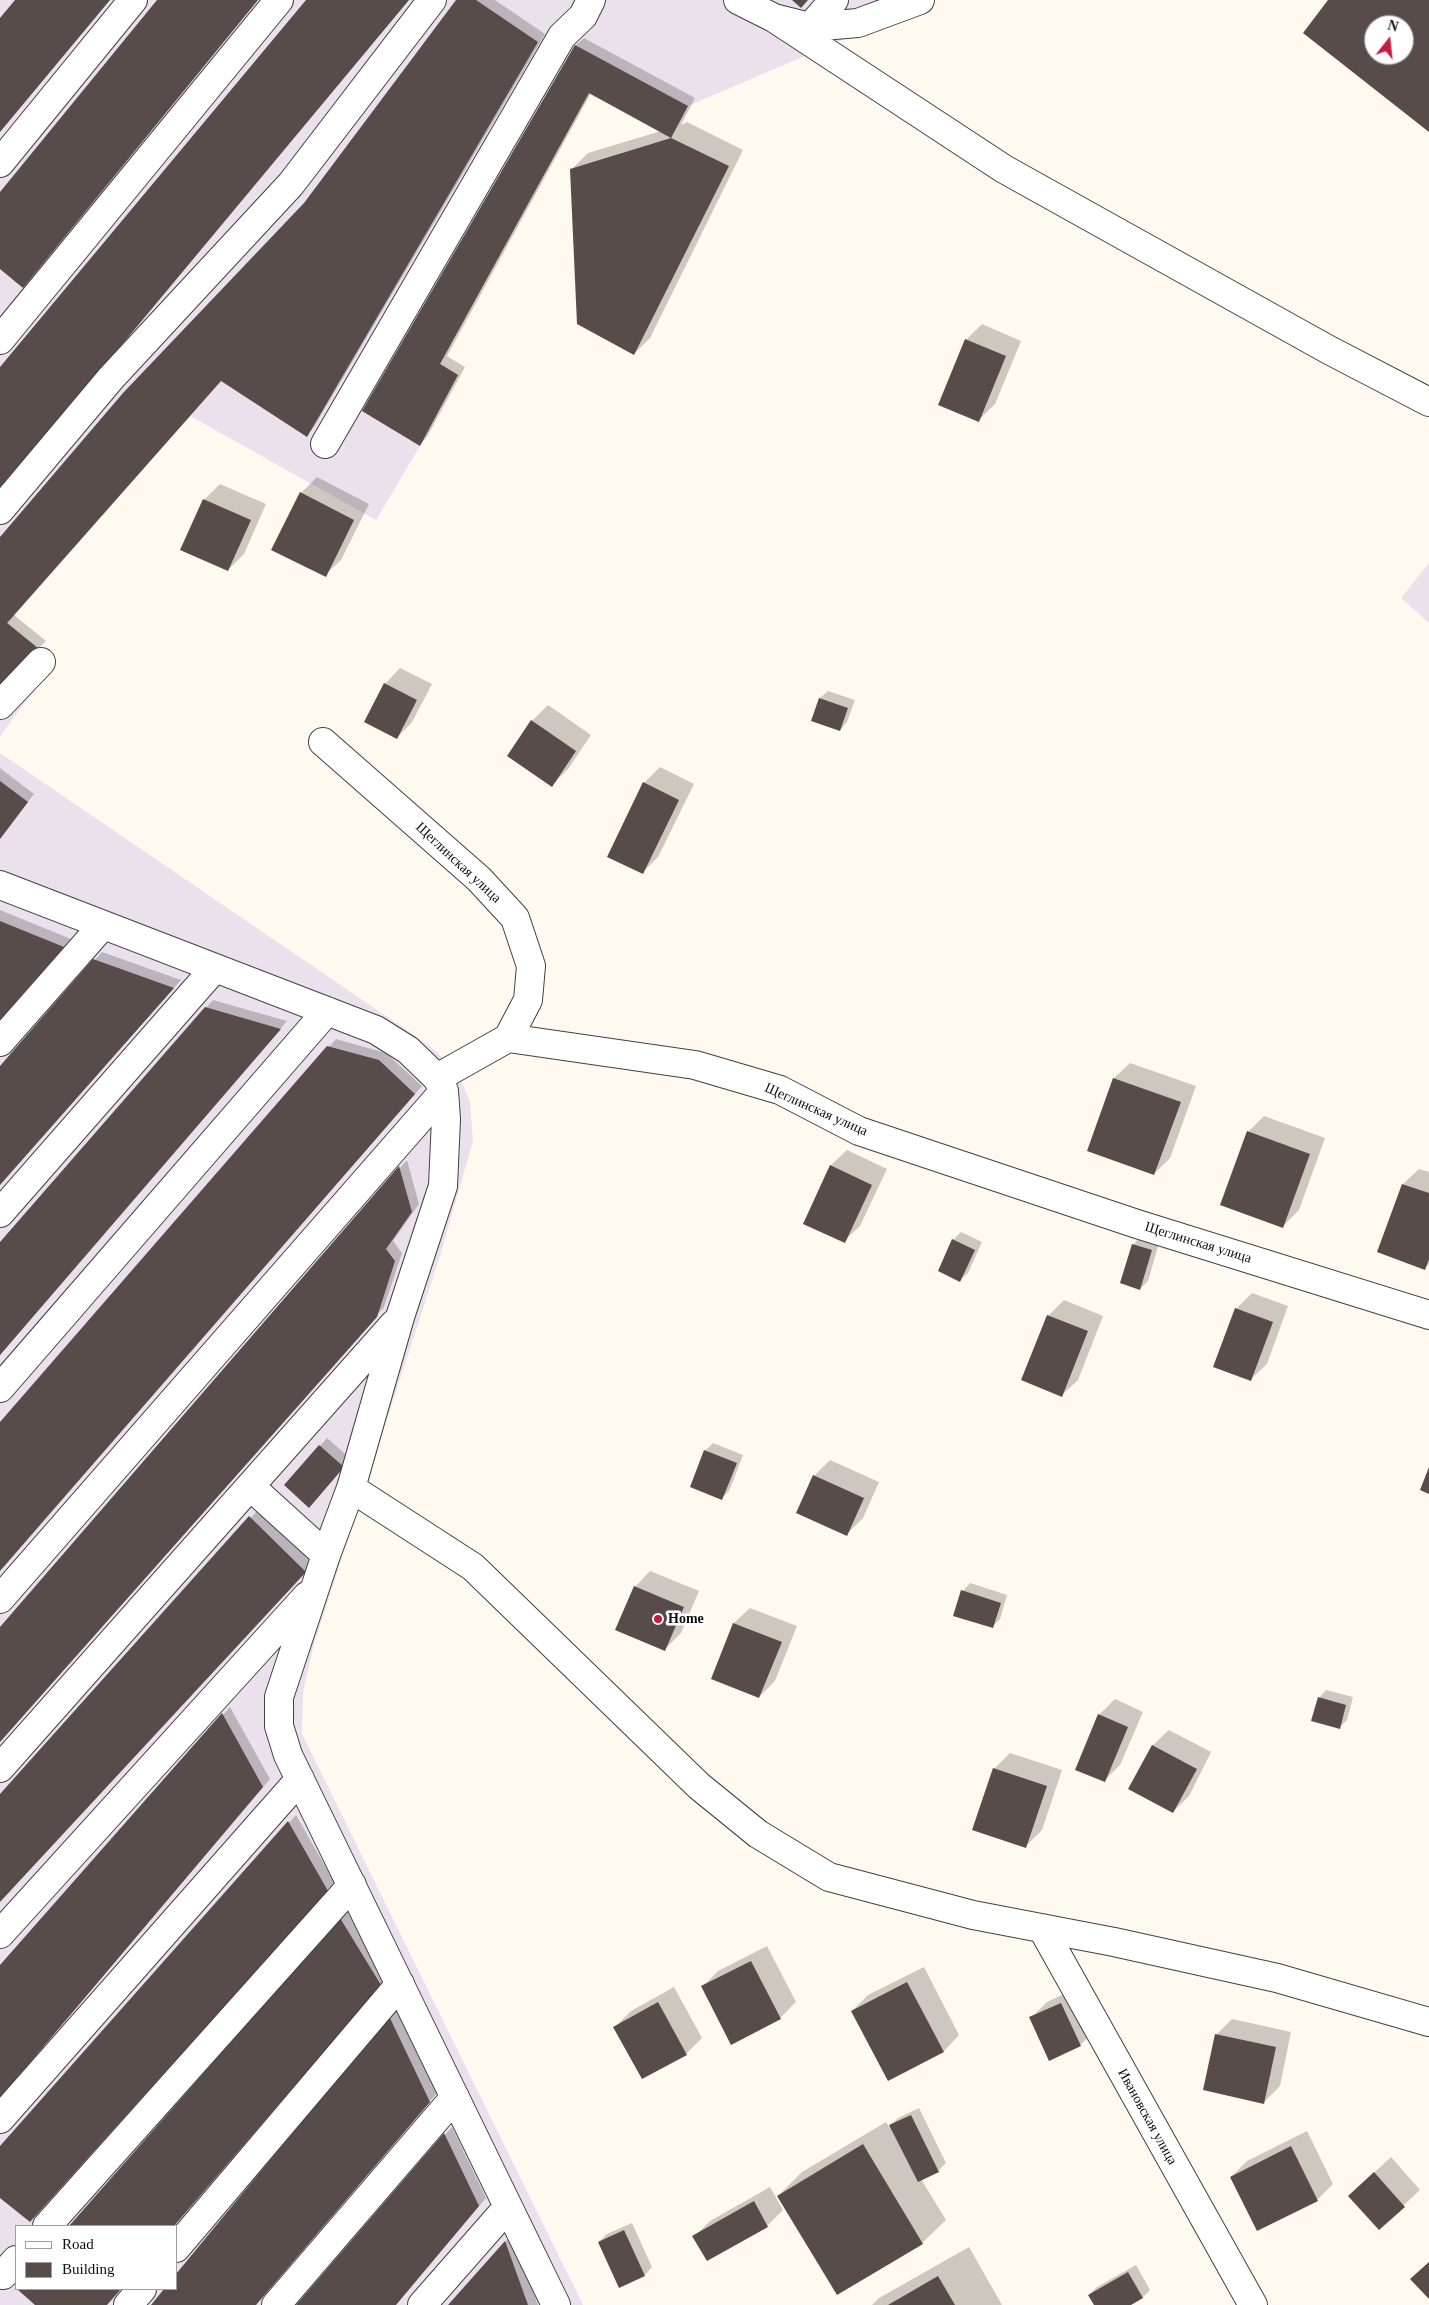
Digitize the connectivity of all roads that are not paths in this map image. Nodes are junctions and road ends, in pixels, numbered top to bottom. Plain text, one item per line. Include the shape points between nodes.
1 (133, 0) edge
2 (279, 0) edge
3 (432, 0) edge
4 (591, 0) edge
5 (738, 0) edge
6 (834, 0) edge
7 (920, 0) edge
8 (774, 18) junction
9 (810, 27) junction
10 (0, 163) edge
11 (9, 312) edge
12 (0, 340) edge
13 (1429, 402) edge
14 (325, 444) dead end
15 (0, 510) edge
16 (41, 662) dead end
17 (0, 705) edge
18 (323, 742) dead end
19 (0, 885) edge
20 (103, 925) junction
21 (214, 969) junction
22 (326, 1011) junction
23 (508, 1038) junction
24 (0, 1042) edge
25 (440, 1084) junction
26 (0, 1212) edge
27 (1429, 1315) edge
28 (400, 1317) junction
29 (0, 1388) edge
30 (251, 1487) junction
31 (351, 1488) junction
32 (326, 1555) junction
33 (314, 1588) junction
34 (0, 1599) edge
35 (0, 1768) edge
36 (300, 1779) junction
37 (352, 1885) junction
38 (1042, 1928) junction
39 (0, 1934) edge
40 (400, 1984) junction
41 (1429, 2022) edge
42 (455, 2097) junction
43 (0, 2120) edge
44 (508, 2207) junction
45 (48, 2225) edge
46 (178, 2246) edge
47 (141, 2290) edge
48 (128, 2305) edge
49 (276, 2305) edge
50 (422, 2305) edge
51 (556, 2305) edge
52 (1253, 2305) edge

1 - 10 street
2 - 11 street
3 - 15 street via 291,184 111,378
4 - 14 street via 583,16 562,36
5 - 8 street
6 - 9 street
7 - 9 street via 858,23
8 - 9 street
8 - 13 street via 1004,169
11 - 12 street
16 - 17 street
18 - 23 street, Щеглинская улица via 479,879 515,918 531,966 528,1000
19 - 20 street
20 - 21 street
20 - 24 street
21 - 22 street
21 - 26 street
22 - 25 street via 384,1035 408,1050
22 - 29 street
23 - 25 street
23 - 27 street, Щеглинская улица via 695,1065 780,1090 859,1131 1137,1224
25 - 28 street via 446,1119 443,1186
25 - 34 street
28 - 30 street
28 - 31 street
30 - 32 street
30 - 35 street
31 - 32 street
31 - 38 street via 473,1567 699,1786 758,1834 829,1877 972,1915
32 - 33 street
33 - 36 street via 278,1697 279,1726
33 - 39 street
36 - 37 street
36 - 43 street
37 - 40 street
37 - 45 street
38 - 41 street via 1277,1978
38 - 52 street, Ивановская улица
40 - 42 street
40 - 46 street
42 - 44 street
42 - 49 street
44 - 50 street
44 - 51 street
47 - 48 street

